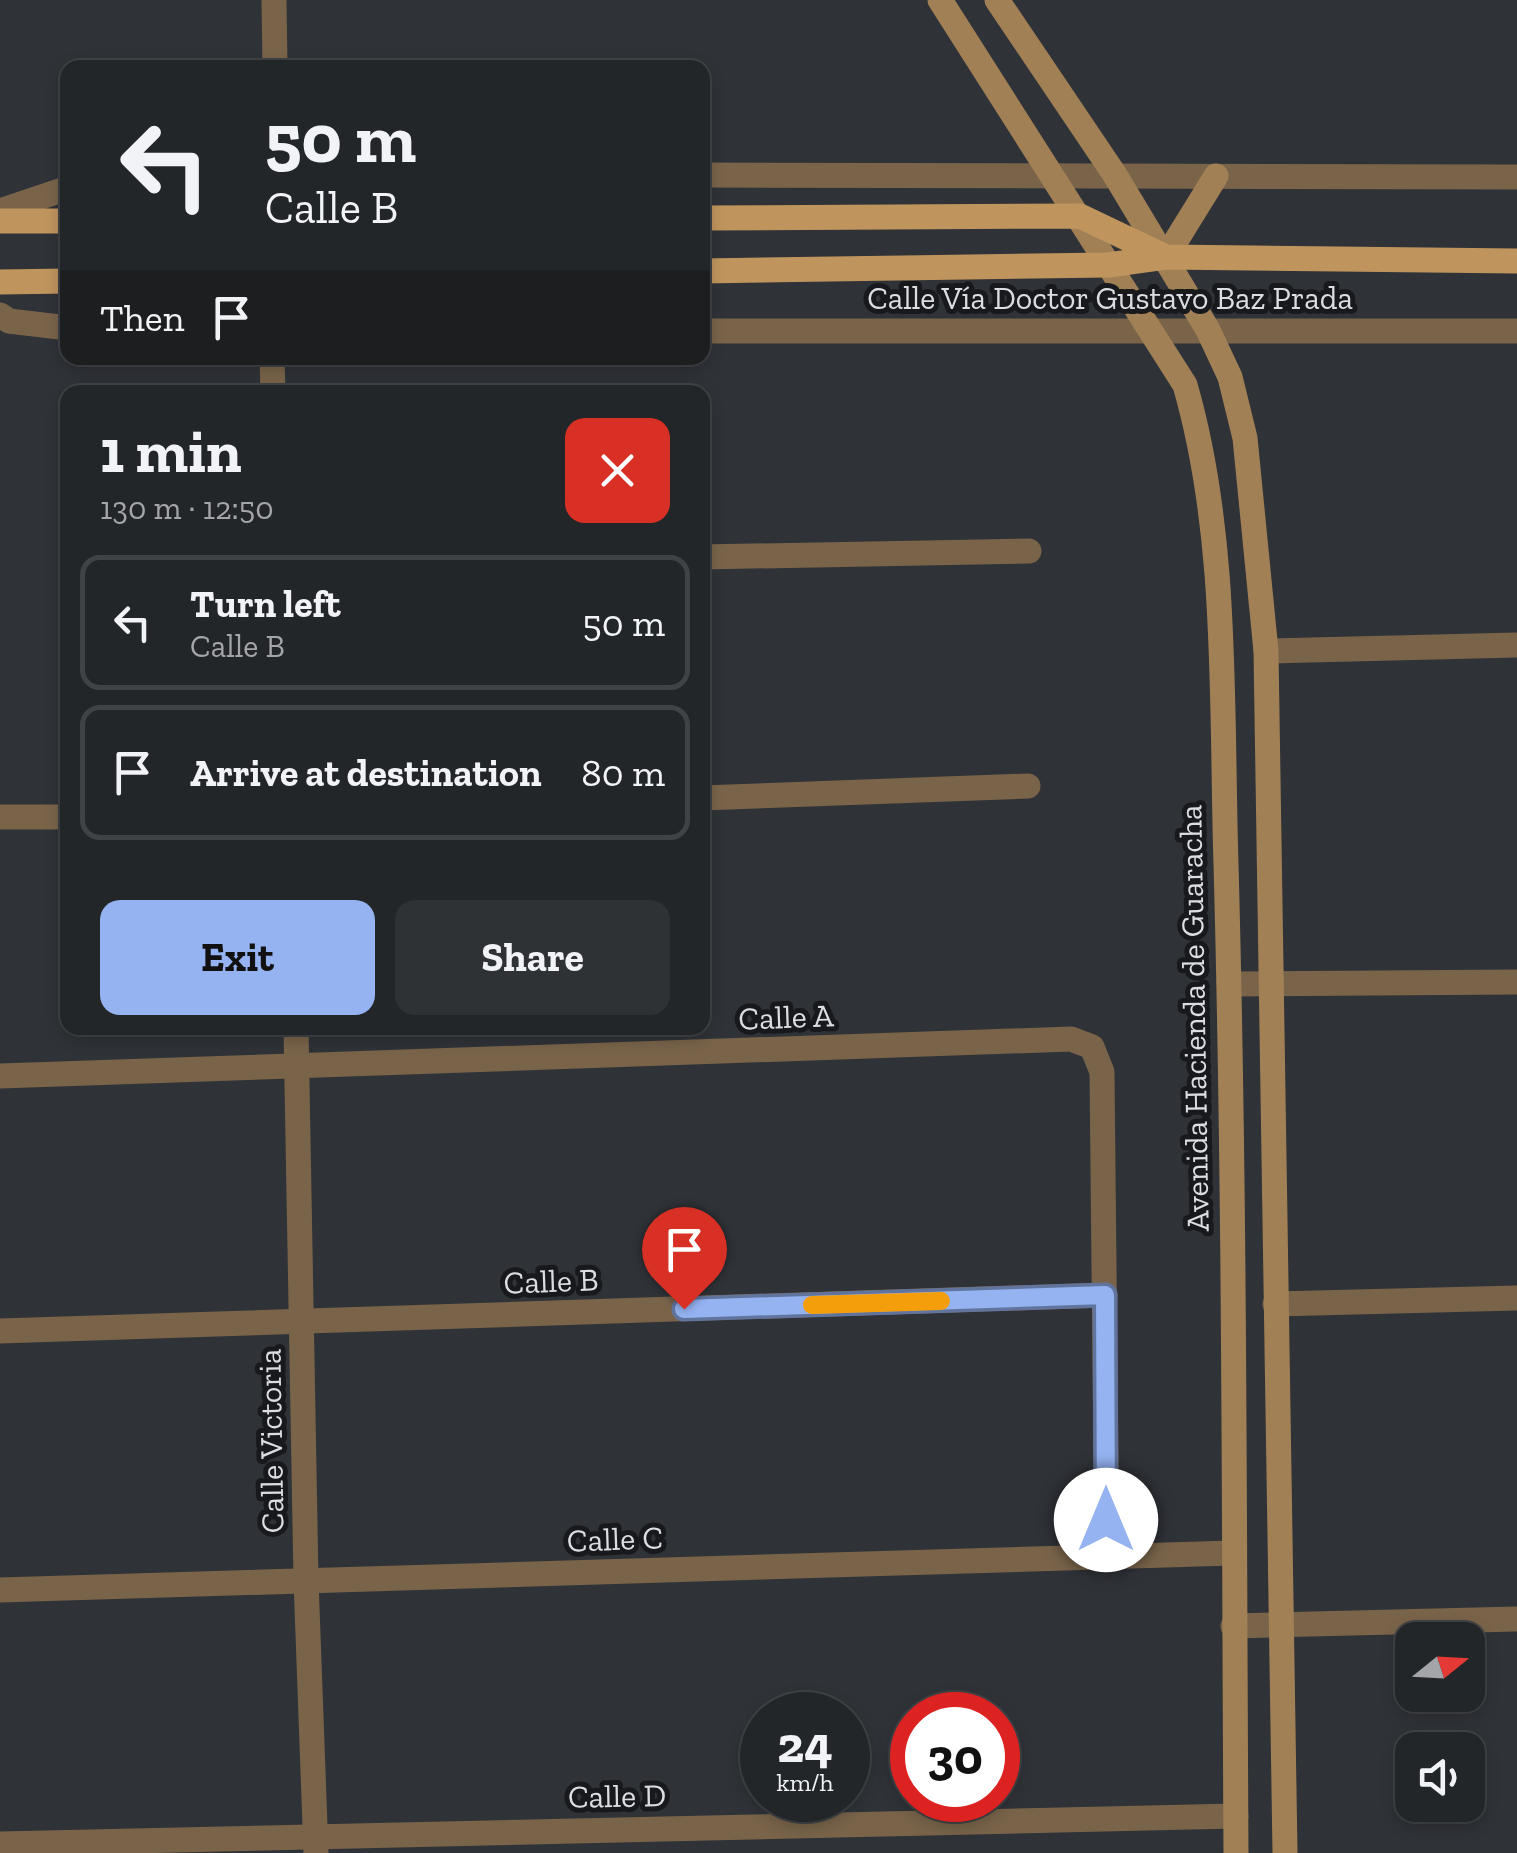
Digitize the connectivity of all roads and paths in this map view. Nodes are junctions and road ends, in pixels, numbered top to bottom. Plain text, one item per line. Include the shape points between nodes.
1 (274, 0) edge
2 (940, 0) edge
3 (998, 0) edge
4 (275, 60) edge
5 (1053, 174) junction
6 (1115, 175) junction
7 (710, 176) edge
8 (1216, 176) junction
9 (1517, 177) edge
10 (60, 191) edge
11 (0, 211) edge
12 (1080, 216) junction
13 (710, 218) edge
14 (0, 221) edge
15 (60, 221) edge
16 (1166, 258) junction
17 (1517, 260) edge
18 (1108, 265) junction
19 (710, 271) edge
20 (60, 281) edge
21 (0, 282) edge
22 (0, 316) edge
23 (60, 327) edge
24 (1208, 330) junction
25 (710, 331) edge
26 (1517, 331) edge
27 (1153, 332) junction
28 (1029, 551) dead end
29 (710, 557) edge
30 (1517, 645) edge
31 (1266, 651) junction
32 (1028, 786) dead end
33 (710, 798) edge
34 (60, 817) edge
35 (0, 818) edge
36 (1517, 982) edge
37 (1229, 984) junction
38 (1274, 984) junction
39 (296, 1035) edge
40 (298, 1069) junction
41 (0, 1076) edge
42 (1105, 1295) junction
43 (1517, 1298) edge
44 (1275, 1304) junction
45 (302, 1322) junction
46 (0, 1331) edge
47 (1232, 1553) junction
48 (1107, 1558) junction
49 (306, 1580) junction
50 (0, 1590) edge
51 (1517, 1619) edge
52 (1280, 1625) junction
53 (1234, 1626) junction
54 (1236, 1816) junction
55 (0, 1844) edge
56 (316, 1844) edge
57 (1236, 1853) edge
58 (1284, 1853) edge

1 - 4 street
2 - 5 main road, Avenida Hacienda de Guaracha
3 - 6 main road
5 - 6 street
5 - 7 street
5 - 12 main road, Avenida Hacienda de Guaracha
6 - 8 street
6 - 16 main road
8 - 9 street
8 - 16 main road
10 - 11 street
12 - 13 main road, Calle Vía Doctor Gustavo Baz Prada
12 - 16 main road, Calle Vía Doctor Gustavo Baz Prada
12 - 18 main road, Avenida Hacienda de Guaracha
14 - 15 main road
16 - 17 main road, Calle Vía Doctor Gustavo Baz Prada
16 - 18 main road, Calle Vía Doctor Gustavo Baz Prada
16 - 24 main road
18 - 19 main road, Calle Vía Doctor Gustavo Baz Prada
18 - 27 main road, Avenida Hacienda de Guaracha
20 - 21 main road
22 - 23 street
24 - 26 street, Calle Vía Doctor Gustavo Baz Prada
24 - 27 street, Calle Vía Doctor Gustavo Baz Prada
24 - 31 main road via 1230,377 1245,438
25 - 27 street, Calle Vía Doctor Gustavo Baz Prada
27 - 37 main road, Avenida Hacienda de Guaracha via 1185,385 1204,448 1219,638
28 - 29 street
30 - 31 street
31 - 38 main road
32 - 33 street
34 - 35 street
36 - 38 street
37 - 38 street
37 - 47 main road, Avenida Hacienda de Guaracha
38 - 44 main road
39 - 40 street, Calle Victoria
40 - 41 street, Calle A
40 - 42 street, Calle A via 1071,1039 1092,1047 1102,1072
40 - 45 street, Calle Victoria
42 - 45 street, Calle B
42 - 48 street
43 - 44 street
44 - 52 main road
45 - 46 street, Calle B
45 - 49 street, Calle Victoria
47 - 48 street, Calle C
47 - 53 main road, Avenida Hacienda de Guaracha
48 - 49 street, Calle C
49 - 50 street, Calle C
49 - 56 street, Calle Victoria
51 - 52 street
52 - 53 street
52 - 58 main road
53 - 54 main road, Avenida Hacienda de Guaracha
54 - 56 street, Calle D
54 - 57 main road, Avenida Hacienda de Guaracha
55 - 56 street, Calle D

